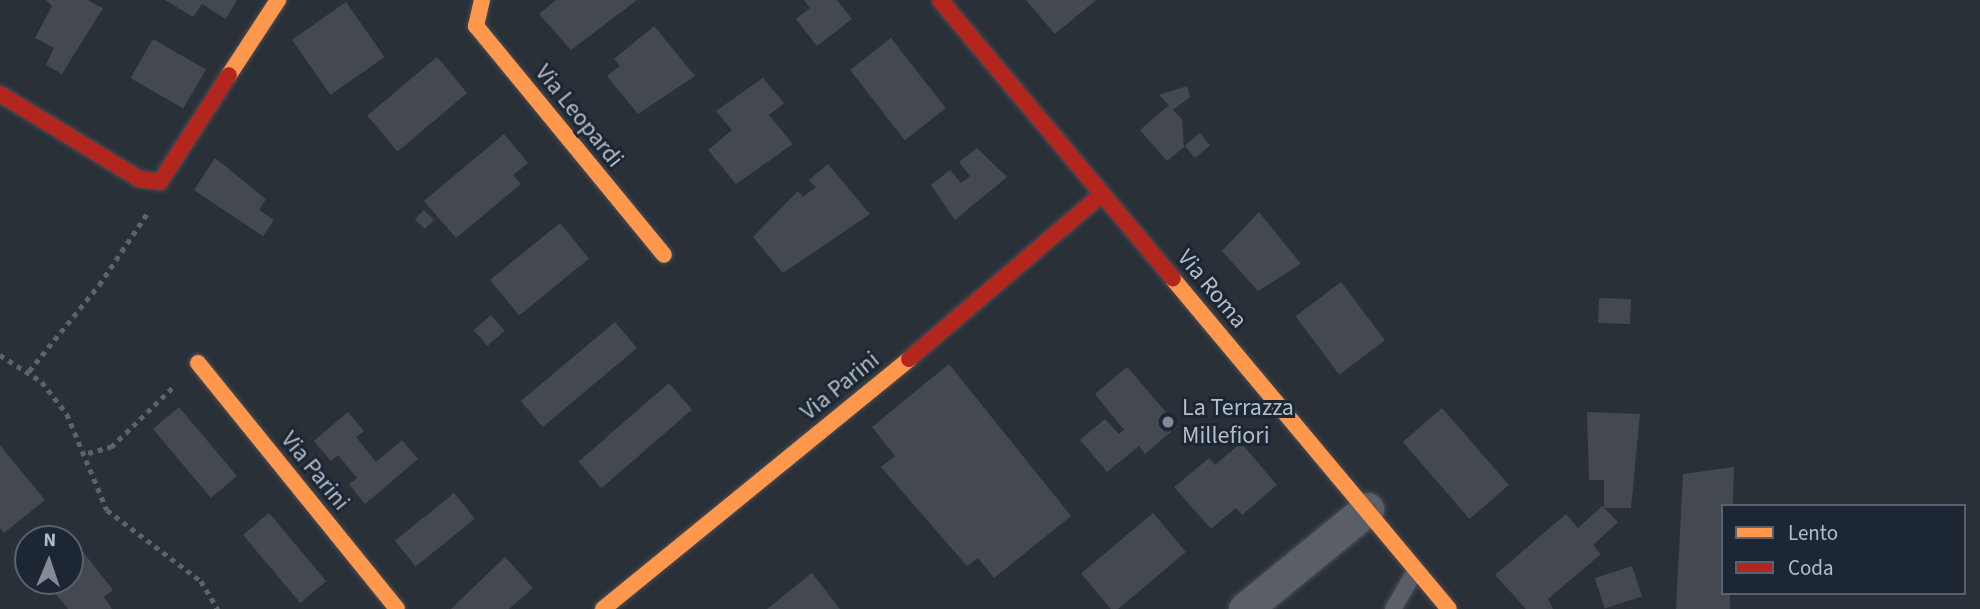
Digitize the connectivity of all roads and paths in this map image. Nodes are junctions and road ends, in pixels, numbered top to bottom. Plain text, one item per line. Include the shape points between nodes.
1 (278, 0) edge
2 (482, 0) edge
3 (940, 0) edge
4 (0, 94) edge
5 (160, 182) junction
6 (1102, 194) junction
7 (664, 255) dead end
8 (0, 355) edge
9 (198, 363) joint
10 (29, 371) junction
11 (88, 453) junction
12 (1367, 509) junction
13 (1416, 569) junction
14 (218, 609) edge
15 (397, 609) edge
16 (603, 609) edge
17 (1245, 609) edge
18 (1393, 609) edge
19 (1449, 609) edge

1 - 5 street
2 - 7 street, Via Leopardi via 476,26
3 - 6 street, Via Roma
4 - 5 street via 139,180
5 - 10 path via 128,244
6 - 12 street, Via Roma
6 - 16 street, Via Parini via 932,341
8 - 10 path
9 - 11 path via 111,447
9 - 15 street, Via Parini
10 - 11 path via 67,414
11 - 14 path via 107,510 201,581
12 - 13 street, Via Roma
12 - 17 street
13 - 18 lane
13 - 19 street, Via Roma

